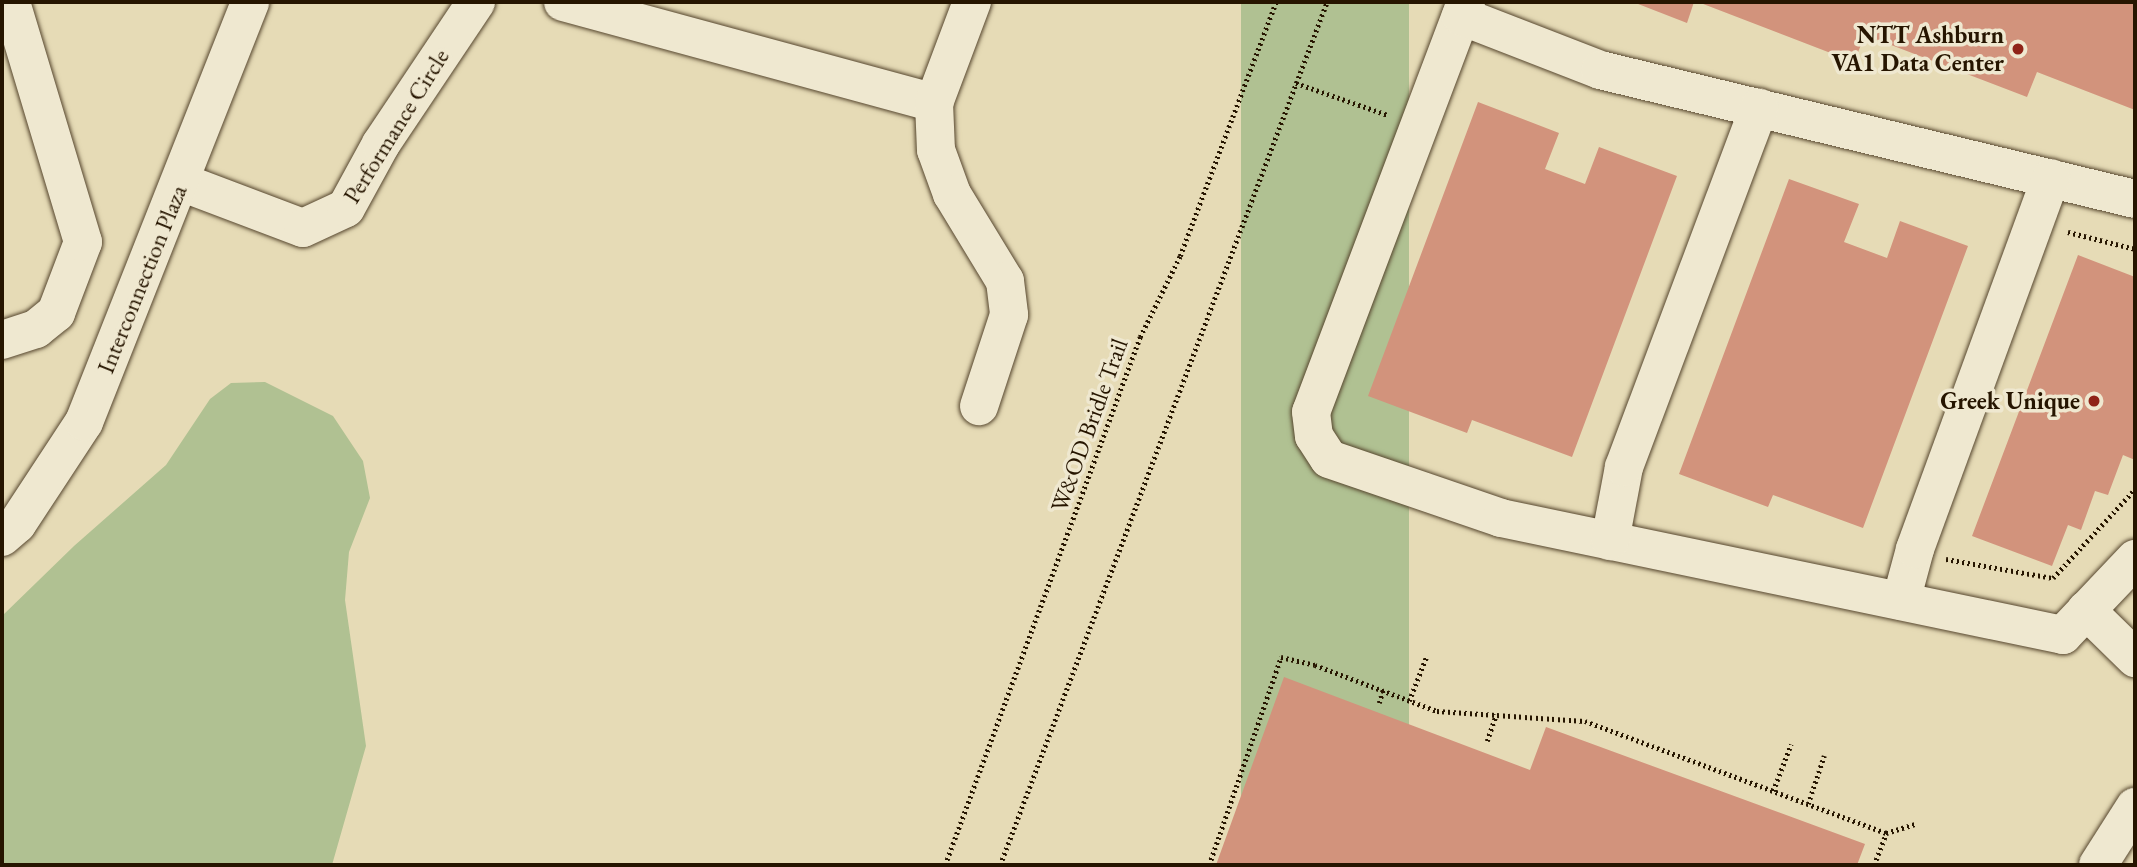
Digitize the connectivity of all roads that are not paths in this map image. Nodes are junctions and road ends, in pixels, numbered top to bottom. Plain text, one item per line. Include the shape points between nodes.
1 (11, 2) edge
2 (250, 2) edge
3 (476, 2) edge
4 (563, 2) edge
5 (972, 2) edge
6 (1463, 9) edge
7 (934, 103) junction
8 (1759, 108) junction
9 (2051, 178) junction
10 (181, 182) junction
11 (2135, 199) edge
12 (2, 340) edge
13 (979, 406) dead end
14 (2, 537) edge
15 (1610, 541) junction
16 (2135, 559) edge
17 (1901, 601) junction
18 (2086, 610) junction
19 (2135, 658) edge
20 (2135, 807) edge
21 (2098, 865) edge

1 - 12 street via 83,242 56,313 36,328
2 - 10 street, Interconnection Plaza
3 - 10 street, Performance Circle via 381,144 346,208 303,228
4 - 7 street
5 - 7 street
6 - 8 street via 1601,70
6 - 15 street via 1311,412 1314,436 1329,459 1501,518
7 - 13 street via 936,150 952,194 1005,281 1009,315
8 - 9 street
8 - 15 street via 1624,467
9 - 11 street
9 - 17 street via 1915,550
10 - 14 street, Interconnection Plaza via 84,422 17,524
15 - 17 street
16 - 18 street
17 - 18 street via 2063,635
18 - 19 street
20 - 21 street

